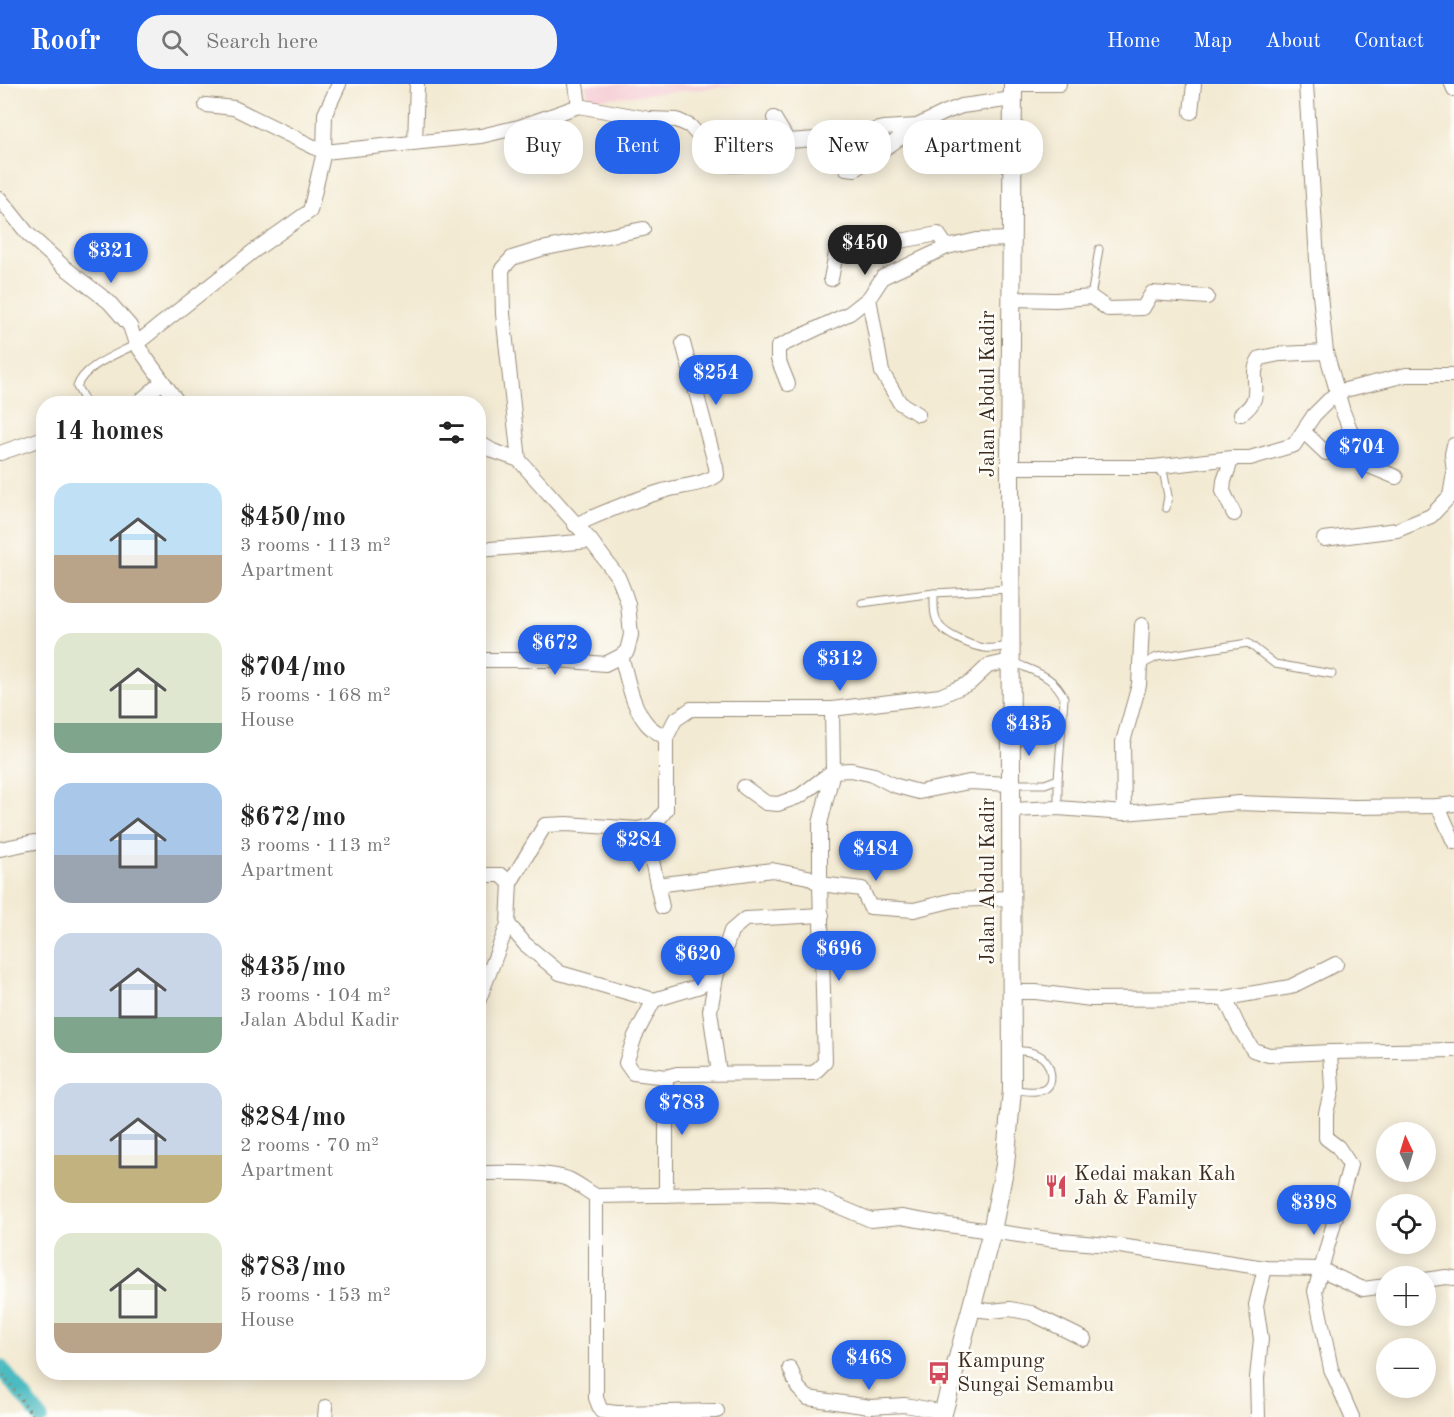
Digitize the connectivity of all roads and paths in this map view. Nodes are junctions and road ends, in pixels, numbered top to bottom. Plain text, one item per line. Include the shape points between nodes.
1 (339, 84) edge
2 (417, 84) edge
3 (576, 84) edge
4 (1059, 84) edge
5 (1194, 84) edge
6 (1306, 84) edge
7 (1452, 84) edge
8 (1013, 89) edge
9 (1454, 89) edge
10 (206, 105) dead end
11 (579, 106) junction
12 (1191, 112) dead end
13 (929, 120) edge
14 (692, 128) edge
15 (415, 142) junction
16 (324, 152) junction
17 (0, 199) edge
18 (644, 229) dead end
19 (1012, 239) junction
20 (948, 247) junction
21 (1100, 249) dead end
22 (831, 279) dead end
23 (1091, 297) junction
24 (1207, 297) dead end
25 (869, 298) junction
26 (1012, 299) junction
27 (683, 343) dead end
28 (136, 344) junction
29 (1326, 352) junction
30 (1454, 375) edge
31 (162, 382) junction
32 (788, 384) dead end
33 (1337, 392) junction
34 (82, 396) edge
35 (146, 396) edge
36 (173, 396) edge
37 (918, 414) dead end
38 (1241, 414) dead end
39 (1304, 432) junction
40 (36, 441) edge
41 (1454, 445) edge
42 (486, 447) edge
43 (1349, 448) junction
44 (0, 453) edge
45 (1232, 458) junction
46 (519, 459) junction
47 (1010, 466) junction
48 (1154, 467) junction
49 (1454, 473) edge
50 (1396, 477) dead end
51 (1166, 508) dead end
52 (1234, 514) dead end
53 (575, 525) junction
54 (1324, 539) dead end
55 (591, 542) junction
56 (486, 549) edge
57 (1010, 590) junction
58 (934, 593) junction
59 (862, 603) dead end
60 (1142, 625) dead end
61 (1010, 654) junction
62 (621, 656) junction
63 (486, 660) edge
64 (1141, 665) junction
65 (1332, 675) dead end
66 (832, 709) junction
67 (666, 738) junction
68 (833, 771) junction
69 (1058, 779) junction
70 (1011, 784) junction
71 (744, 787) dead end
72 (1454, 804) edge
73 (1438, 806) junction
74 (1058, 808) junction
75 (1011, 810) junction
76 (1124, 813) junction
77 (638, 829) junction
78 (1454, 842) edge
79 (36, 843) edge
80 (0, 849) edge
81 (486, 875) edge
82 (510, 883) junction
83 (820, 884) junction
84 (657, 885) junction
85 (1010, 898) junction
86 (662, 906) dead end
87 (822, 915) junction
88 (508, 924) junction
89 (1336, 964) dead end
90 (716, 977) junction
91 (486, 981) edge
92 (1011, 992) junction
93 (1225, 998) junction
94 (654, 1000) junction
95 (1011, 1049) junction
96 (1454, 1050) edge
97 (1330, 1052) junction
98 (719, 1073) junction
99 (666, 1077) junction
100 (1012, 1090) junction
101 (486, 1173) edge
102 (666, 1195) junction
103 (596, 1196) junction
104 (992, 1231) junction
105 (1265, 1268) junction
106 (1320, 1269) junction
107 (1436, 1278) edge
108 (1454, 1278) edge
109 (1376, 1287) edge
110 (972, 1309) junction
111 (1084, 1339) dead end
112 (790, 1368) dead end
113 (0, 1370) edge
114 (717, 1411) dead end
115 (943, 1414) edge
116 (34, 1417) edge
117 (1258, 1417) edge
118 (1352, 1417) edge

1 - 16 street via 325,114
2 - 15 street
3 - 11 street
4 - 8 street
5 - 12 street
6 - 29 street via 1317,276
7 - 9 street
8 - 13 street
8 - 19 main road, Jalan Abdul Kadir
10 - 16 street via 234,108
11 - 14 street via 684,122
11 - 15 street via 482,136
15 - 16 street
16 - 28 street via 310,211
17 - 28 street via 28,234 109,302 130,326
18 - 46 street via 541,249 512,258 502,269 503,314
19 - 20 street via 977,240
19 - 26 main road, Jalan Abdul Kadir
20 - 22 street via 938,234 836,253
20 - 25 street via 883,277
21 - 23 lane
23 - 24 street via 1108,309 1143,308 1152,293
23 - 26 street
25 - 32 street via 850,313 777,347
25 - 37 street via 882,372 900,403
26 - 47 main road, Jalan Abdul Kadir
27 - 53 street via 717,475 621,504
28 - 31 street
28 - 34 lane via 79,380 77,387
29 - 33 street
29 - 38 street via 1260,358 1254,366 1256,396 1250,408
30 - 33 street via 1406,375
31 - 35 street
31 - 36 street
33 - 39 street via 1314,415
33 - 43 street via 1352,434
39 - 43 street via 1326,453 1343,453
39 - 45 street via 1294,446 1250,458
40 - 44 street
41 - 49 street
42 - 46 street
43 - 50 street via 1369,466
45 - 48 street
45 - 52 street via 1223,491
46 - 53 street
47 - 48 street
47 - 57 main road, Jalan Abdul Kadir
48 - 51 lane via 1164,475
49 - 54 street via 1450,496 1431,516 1397,530
53 - 55 street
55 - 56 street
55 - 62 street via 618,577 628,604 630,642
57 - 58 lane
57 - 61 main road, Jalan Abdul Kadir
58 - 59 lane
58 - 61 lane via 935,615 944,631
60 - 64 street
61 - 66 street via 988,666 970,683 940,696
61 - 69 lane via 1059,686 1064,698
61 - 70 main road, Jalan Abdul Kadir
62 - 63 street via 605,664
62 - 67 street via 639,712 648,725
64 - 65 lane via 1157,657 1248,643 1275,664
64 - 76 street via 1123,742
66 - 67 street via 691,709 675,720
66 - 68 street
67 - 77 street via 666,810 654,825
68 - 70 street via 874,774 893,785 919,792 969,782
68 - 71 street via 800,796 778,804 766,803
68 - 83 street via 820,824
69 - 70 lane via 1044,784
69 - 74 lane
70 - 75 main road, Jalan Abdul Kadir
72 - 73 street
73 - 76 street via 1239,803
73 - 78 street
74 - 75 street
74 - 76 street
75 - 85 main road, Jalan Abdul Kadir
77 - 82 street via 545,825
77 - 84 street via 648,842
79 - 80 street
81 - 82 street via 501,875
82 - 88 street
83 - 84 street via 807,877 772,870
83 - 85 street via 862,889 870,907 914,910 954,900
83 - 87 street
84 - 86 street
85 - 92 main road, Jalan Abdul Kadir
87 - 90 street via 745,919 731,931
87 - 98 street via 825,1062 814,1073
88 - 91 street
88 - 94 street via 560,973
89 - 93 street via 1290,987
90 - 94 street
90 - 98 street via 710,1011
92 - 93 street via 1091,999
92 - 95 main road, Jalan Abdul Kadir
93 - 97 street via 1253,1050 1269,1055
94 - 99 street via 626,1063 633,1073
95 - 100 main road, Jalan Abdul Kadir
95 - 100 lane via 1041,1057 1051,1074 1046,1089
96 - 97 street
97 - 106 street via 1332,1089 1326,1113 1326,1138 1350,1165
98 - 99 street
99 - 102 street
100 - 104 main road, Jalan Abdul Kadir via 1005,1165
101 - 103 street via 547,1175 571,1180
102 - 103 street
102 - 104 street via 814,1196 872,1220 901,1217
103 - 114 street via 596,1398 601,1411
104 - 105 street
104 - 110 main road, Jalan Abdul Kadir
105 - 106 street
105 - 117 street via 1256,1305 1261,1339
106 - 109 street via 1363,1289
106 - 118 street via 1316,1291 1331,1369
107 - 108 street
110 - 111 street via 1031,1313
110 - 115 main road, Jalan Abdul Kadir
112 - 115 street via 798,1388 808,1398 870,1407 905,1405
113 - 116 path

